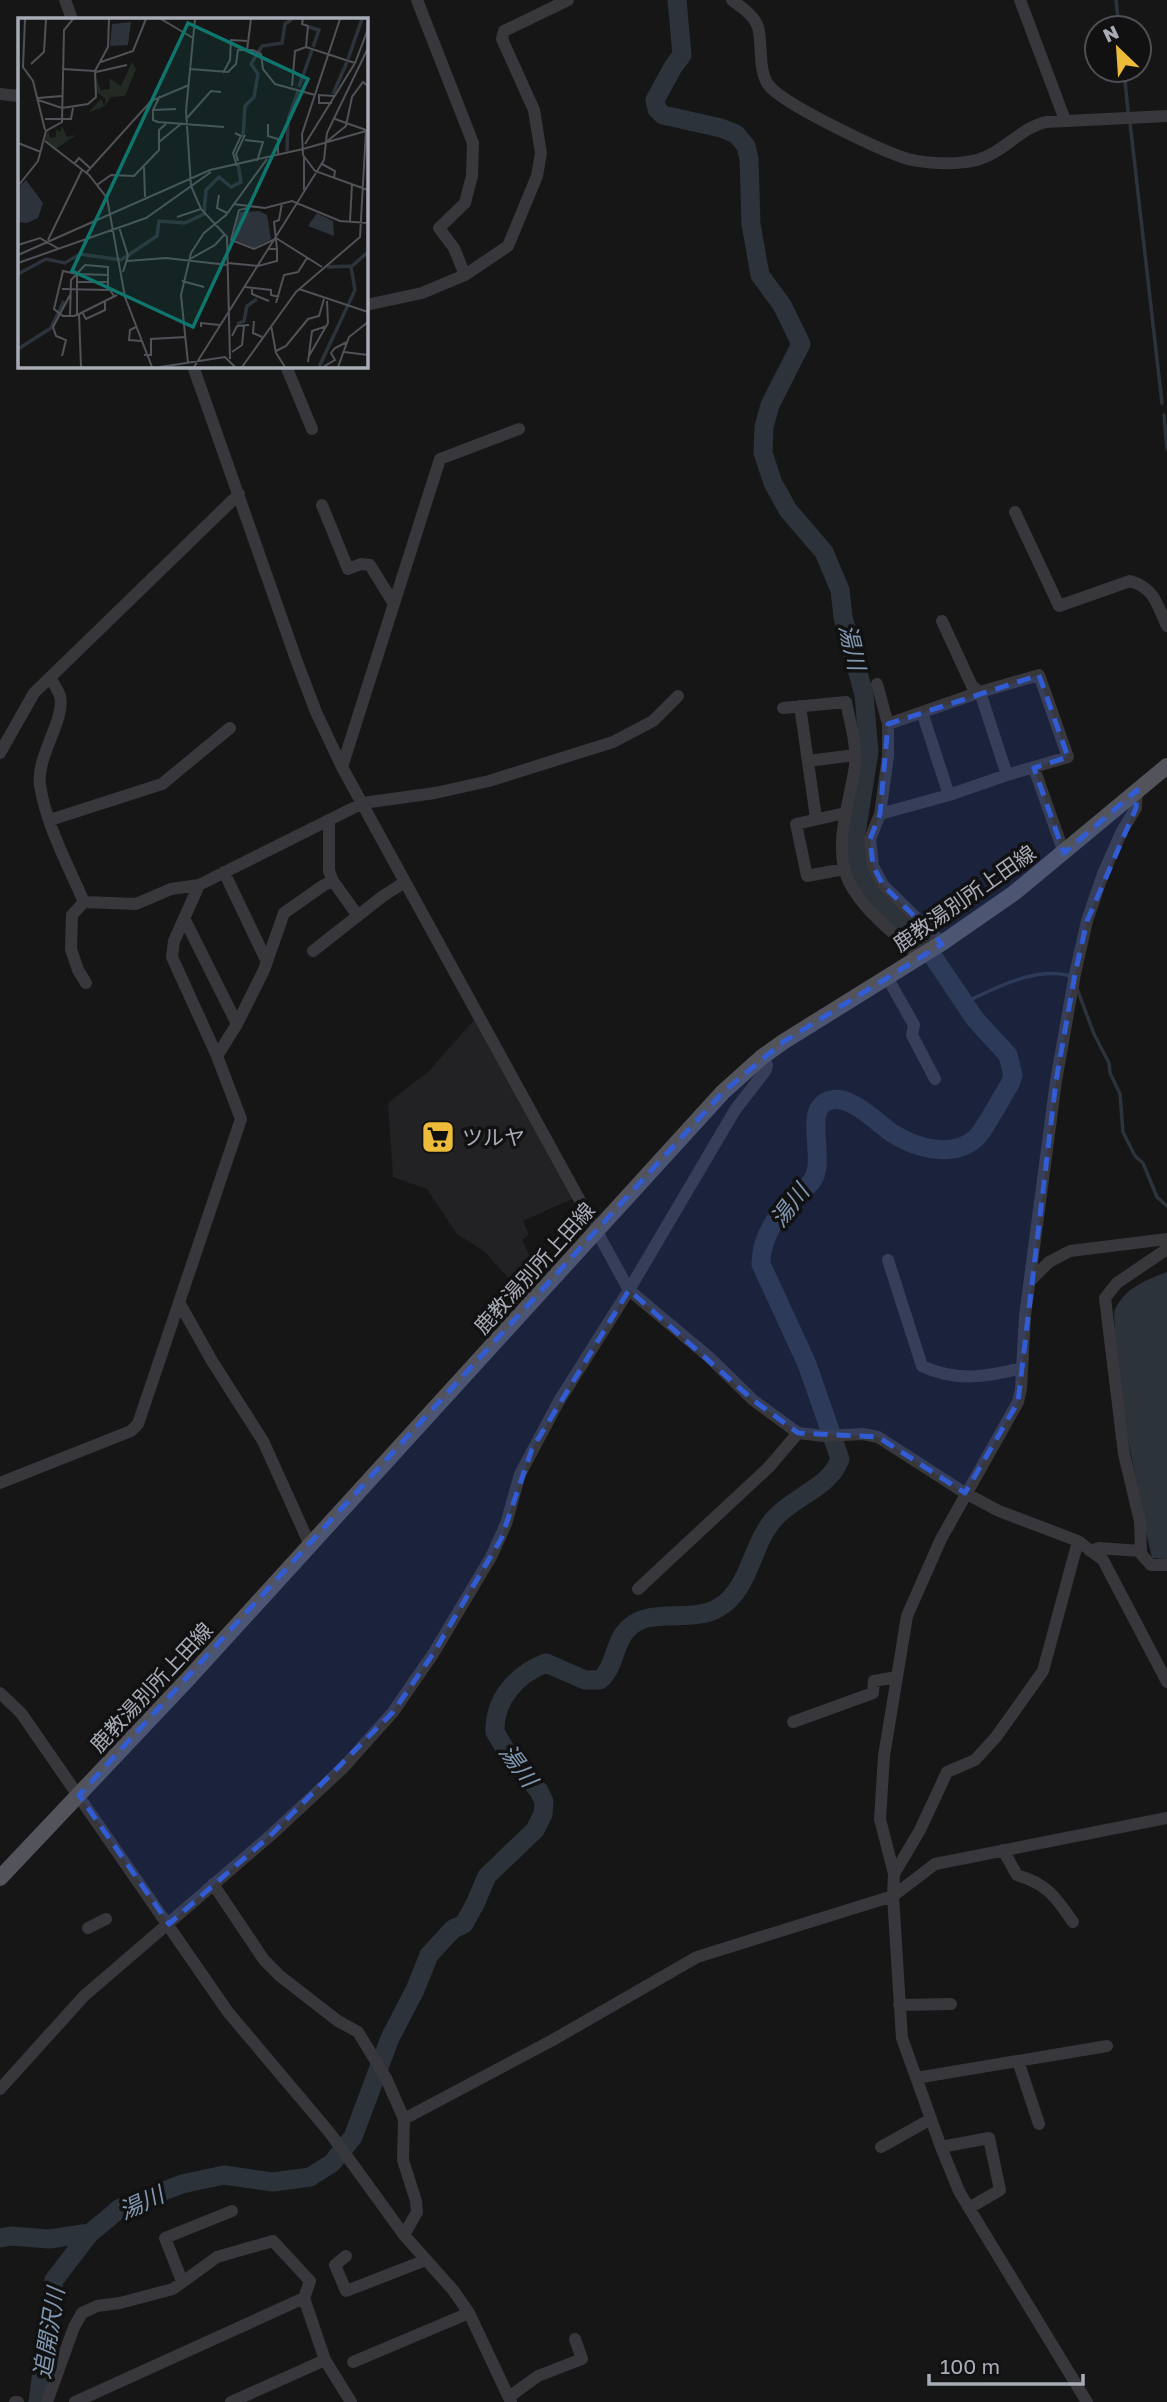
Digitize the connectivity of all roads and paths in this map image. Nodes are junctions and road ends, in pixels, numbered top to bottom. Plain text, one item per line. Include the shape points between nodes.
1 (65, 0) edge
2 (417, 0) edge
3 (568, 0) edge
4 (732, 0) edge
5 (1020, 0) edge
6 (72, 18) edge
7 (0, 94) edge
8 (18, 96) edge
9 (1167, 116) edge
10 (1065, 120) junction
11 (465, 275) junction
12 (368, 305) edge
13 (194, 368) edge
14 (287, 368) edge
15 (312, 429) dead end
16 (519, 429) dead end
17 (239, 494) junction
18 (322, 505) dead end
19 (1015, 512) dead end
20 (394, 604) junction
21 (942, 621) dead end
22 (1167, 626) edge
23 (50, 677) junction
24 (877, 684) dead end
25 (980, 692) junction
26 (678, 696) dead end
27 (800, 706) junction
28 (783, 708) dead end
29 (922, 712) junction
30 (888, 724) junction
31 (230, 728) dead end
32 (0, 753) edge
33 (855, 755) junction
34 (808, 761) junction
35 (1167, 766) edge
36 (342, 767) junction
37 (1034, 768) junction
38 (1007, 775) junction
39 (1137, 790) junction
40 (949, 795) junction
41 (363, 803) junction
42 (845, 813) junction
43 (880, 814) junction
44 (816, 818) junction
45 (50, 820) junction
46 (329, 820) junction
47 (1064, 853) junction
48 (844, 869) junction
49 (223, 872) junction
50 (333, 881) junction
51 (405, 882) junction
52 (200, 885) junction
53 (84, 902) junction
54 (358, 916) junction
55 (184, 918) junction
56 (939, 945) junction
57 (313, 951) dead end
58 (921, 956) junction
59 (267, 962) junction
60 (887, 977) junction
61 (86, 982) dead end
62 (237, 1024) junction
63 (217, 1056) junction
64 (762, 1057) junction
65 (935, 1079) dead end
66 (596, 1230) junction
67 (1167, 1239) edge
68 (1167, 1249) edge
69 (888, 1260) dead end
70 (1031, 1280) junction
71 (629, 1290) junction
72 (180, 1304) junction
73 (1022, 1368) junction
74 (798, 1433) junction
75 (0, 1483) edge
76 (965, 1493) junction
77 (1078, 1541) junction
78 (310, 1545) junction
79 (1090, 1550) junction
80 (1141, 1551) junction
81 (1167, 1565) edge
82 (638, 1589) dead end
83 (897, 1677) junction
84 (1167, 1682) edge
85 (0, 1693) edge
86 (793, 1722) dead end
87 (79, 1795) junction
88 (1167, 1818) edge
89 (1003, 1850) junction
90 (894, 1874) junction
91 (0, 1878) edge
92 (213, 1884) junction
93 (893, 1896) junction
94 (106, 1919) dead end
95 (1073, 1922) dead end
96 (169, 1924) junction
97 (88, 1928) dead end
98 (951, 2004) dead end
99 (899, 2005) junction
100 (1107, 2046) dead end
101 (1018, 2062) junction
102 (916, 2078) junction
103 (0, 2089) edge
104 (404, 2119) junction
105 (931, 2119) junction
106 (1039, 2124) dead end
107 (881, 2147) dead end
108 (941, 2147) junction
109 (969, 2208) junction
110 (232, 2211) dead end
111 (404, 2235) junction
112 (346, 2256) dead end
113 (426, 2260) junction
114 (182, 2281) junction
115 (304, 2298) junction
116 (469, 2313) junction
117 (575, 2339) dead end
118 (325, 2360) junction
119 (353, 2362) dead end
120 (510, 2400) edge
121 (47, 2402) edge
122 (75, 2402) edge
123 (232, 2402) edge
124 (351, 2402) edge
125 (1087, 2402) edge

1 - 6 street
2 - 11 street via 473,143 465,203 439,228
3 - 11 street via 504,31 502,39 534,110 541,153 537,176 508,246
4 - 10 street via 757,25 764,76 771,89 849,133 906,158 974,161 1034,125
5 - 10 street
7 - 8 street
9 - 10 street
11 - 12 street via 422,293
13 - 17 street
14 - 15 street
16 - 20 street via 440,459
17 - 23 street
17 - 36 street via 311,700
18 - 20 street via 348,569 370,565
19 - 22 street via 1059,606 1130,582 1142,584
20 - 36 street
21 - 25 street via 972,686
23 - 32 street via 34,694
23 - 45 street via 61,698 41,765 40,784
24 - 30 street
25 - 29 street
25 - 37 street via 1039,675 1068,757
25 - 38 street
26 - 41 street via 653,721 613,742 489,781
27 - 28 street
27 - 33 street via 846,702
27 - 34 street
29 - 30 street
29 - 40 street
30 - 43 street
31 - 45 street via 162,784
33 - 34 street
33 - 42 street
34 - 44 street
35 - 39 main road, 鹿教湯別所上田線
36 - 41 street
37 - 38 street
37 - 47 street
38 - 40 street
39 - 47 main road, 鹿教湯別所上田線
39 - 70 street via 1136,808 1103,874 1087,920 1075,974 1056,1081
40 - 43 street
41 - 46 street
41 - 51 street
42 - 44 street
42 - 48 street
43 - 56 street via 870,839 873,866 883,885
44 - 48 street via 796,824 807,876
45 - 53 street
46 - 49 street
46 - 50 street
47 - 56 main road, 鹿教湯別所上田線
48 - 58 street via 867,906
49 - 52 street
49 - 59 street
50 - 54 street
50 - 59 street via 284,912
51 - 54 street
51 - 66 street
52 - 53 street via 172,889 136,904
52 - 55 street
53 - 61 street via 72,915 71,948
54 - 57 street
55 - 62 street
55 - 63 street via 173,941 172,957
56 - 58 main road, 鹿教湯別所上田線
58 - 60 main road, 鹿教湯別所上田線
59 - 62 street
60 - 64 main road, 鹿教湯別所上田線
60 - 65 street via 914,1025 912,1035
62 - 63 street
63 - 72 street via 241,1119
64 - 66 main road, 鹿教湯別所上田線 via 723,1092
64 - 71 street via 766,1070 735,1110
66 - 71 street
66 - 78 main road, 鹿教湯別所上田線
67 - 70 street via 1070,1251 1049,1262
68 - 80 street via 1117,1283 1105,1298
69 - 73 street via 922,1366 941,1375 989,1377
70 - 73 street
71 - 74 street
71 - 92 street via 532,1449 491,1557 393,1712 343,1768
72 - 75 street via 138,1424 131,1431
72 - 78 street via 263,1441
73 - 76 street via 1013,1414
74 - 76 street via 878,1437
74 - 82 street
76 - 77 street
76 - 83 street via 907,1616
77 - 79 street
77 - 90 street via 1043,1671 975,1760 947,1772
78 - 87 main road, 鹿教湯別所上田線
79 - 80 street
79 - 84 street via 1103,1560
80 - 81 street via 1151,1564
83 - 86 street via 874,1681 873,1693
83 - 90 street via 884,1756 880,1819
85 - 87 street via 21,1713
87 - 91 main road, 鹿教湯別所上田線
87 - 96 street
88 - 89 street
89 - 93 street via 935,1864
89 - 95 street via 1017,1875 1037,1881 1053,1894
90 - 93 street
92 - 96 street
92 - 104 street via 264,1960 358,2032
93 - 99 street
93 - 104 street via 697,1957
94 - 97 street
96 - 103 street via 84,1996
96 - 111 street via 228,2012 330,2133
98 - 99 street
99 - 102 street via 902,2038
100 - 101 street
101 - 102 street
101 - 106 street
102 - 105 street
104 - 111 street via 403,2160 417,2211
105 - 107 street
105 - 108 street
108 - 109 street
108 - 109 street via 989,2137 1000,2190
109 - 125 street
110 - 114 street via 165,2238
111 - 113 street
112 - 113 street via 335,2265 346,2291
113 - 116 street
114 - 115 street via 217,2258 273,2241 310,2281
114 - 121 street via 173,2288 82,2313
115 - 118 street
115 - 122 street
116 - 119 street
116 - 120 street
117 - 120 street via 582,2359 538,2376
118 - 123 street
118 - 124 street

